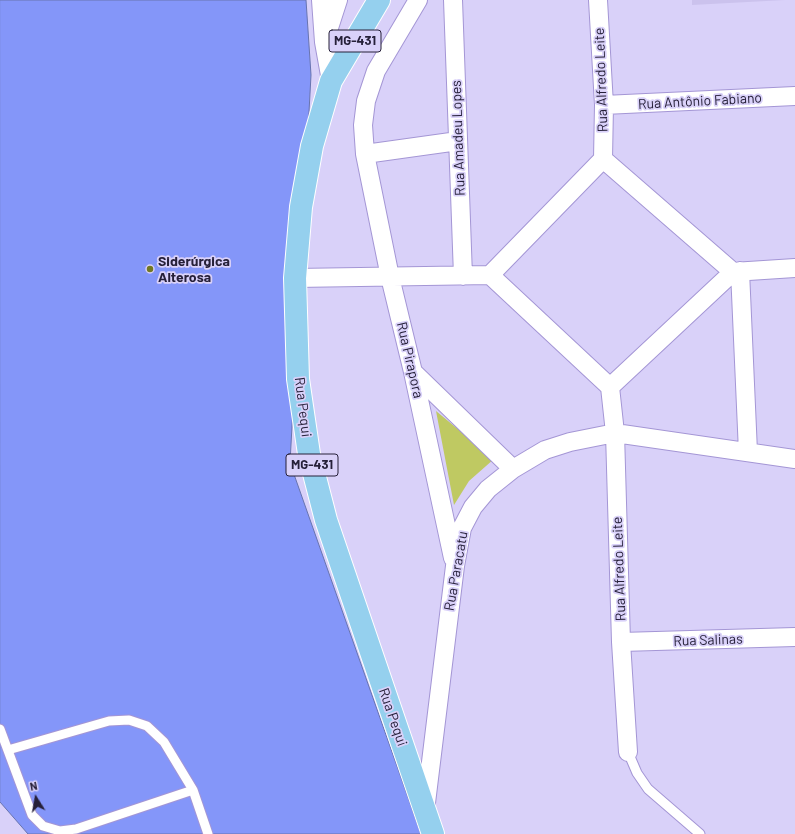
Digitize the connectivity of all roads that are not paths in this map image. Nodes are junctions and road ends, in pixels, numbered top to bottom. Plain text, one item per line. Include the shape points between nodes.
1 (321, 0) edge
2 (338, 0) edge
3 (379, 0) edge
4 (418, 0) edge
5 (453, 0) edge
6 (598, 0) edge
7 (324, 42) junction
8 (331, 81) junction
9 (795, 96) edge
10 (604, 105) junction
11 (458, 141) junction
12 (364, 154) junction
13 (603, 159) junction
14 (795, 268) edge
15 (737, 272) junction
16 (490, 275) junction
17 (390, 276) junction
18 (463, 276) junction
19 (295, 278) junction
20 (413, 372) junction
21 (610, 387) junction
22 (615, 433) junction
23 (748, 452) junction
24 (795, 459) edge
25 (513, 469) junction
26 (454, 566) junction
27 (795, 638) edge
28 (622, 642) junction
29 (0, 729) edge
30 (8, 750) junction
31 (628, 752) joint
32 (193, 790) junction
33 (425, 813) junction
34 (208, 834) edge
35 (433, 834) edge
36 (700, 834) edge

1 - 7 street
2 - 7 street
3 - 8 main road, Rua Pequi / MG-431
4 - 12 street, Rua Pirapora via 376,71 366,101 363,125
5 - 11 street, Rua Amadeu Lopes
6 - 10 street, Rua Alfredo Leite
7 - 8 street
8 - 19 main road, Rua Pequi / MG-431 via 312,146 301,207
9 - 10 street, Rua Antônio Fabiano
10 - 13 street, Rua Alfredo Leite
11 - 12 street
11 - 18 street, Rua Amadeu Lopes
12 - 17 street, Rua Pirapora
13 - 15 street
13 - 16 street
14 - 15 street
15 - 21 street
15 - 23 street
16 - 18 street
16 - 21 street
17 - 18 street
17 - 19 street
17 - 20 street, Rua Pirapora
19 - 33 main road, Rua Pequi / MG-431 via 298,379 309,454 326,520
20 - 25 street
20 - 26 street, Rua Pirapora
21 - 22 street, Rua Alfredo Leite
22 - 23 street, Rua Paracatu
22 - 25 street, Rua Paracatu via 545,450
22 - 28 street, Rua Alfredo Leite
23 - 24 street, Rua Paracatu
25 - 26 street, Rua Paracatu via 488,489 473,507 462,528
26 - 33 street, Rua Paracatu
27 - 28 street, Rua Salinas
28 - 31 street, Rua Alfredo Leite
29 - 30 lane
30 - 32 lane via 109,721 129,720 147,726 164,742
30 - 32 lane via 32,815 43,826 60,831 76,829
31 - 36 lane via 636,773 648,789
32 - 34 lane
33 - 35 main road, Rua Pequi / MG-431

